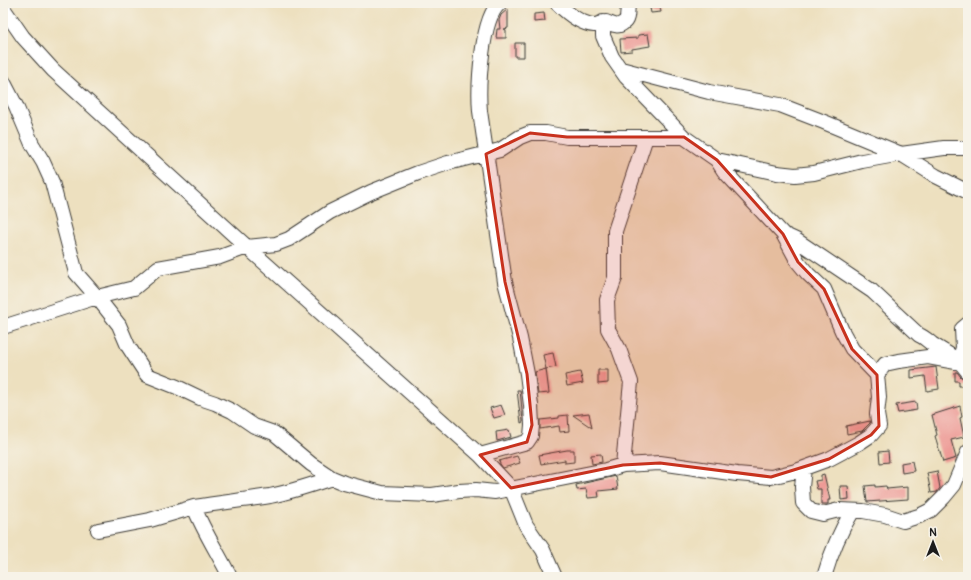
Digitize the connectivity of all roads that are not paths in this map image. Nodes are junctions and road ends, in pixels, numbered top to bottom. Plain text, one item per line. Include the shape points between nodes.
1 (557, 3) edge
2 (628, 3) edge
3 (497, 4) edge
4 (3, 8) edge
5 (604, 22) junction
6 (621, 69) junction
7 (3, 81) edge
8 (684, 137) junction
9 (646, 138) junction
10 (968, 148) edge
11 (486, 154) junction
12 (901, 154) junction
13 (717, 160) junction
14 (968, 192) edge
15 (783, 234) junction
16 (246, 247) junction
17 (97, 297) junction
18 (968, 324) edge
19 (3, 327) edge
20 (965, 368) edge
21 (877, 375) junction
22 (968, 452) edge
23 (480, 455) junction
24 (623, 465) junction
25 (804, 468) junction
26 (332, 478) junction
27 (511, 488) junction
28 (194, 508) junction
29 (852, 512) junction
30 (98, 530) dead end
31 (230, 577) edge
32 (556, 577) edge
33 (824, 577) edge

1 - 5 street via 567,14 587,23 595,25
2 - 5 street via 624,23 618,26
3 - 11 street via 488,24 478,94
4 - 16 street via 23,37 53,70
5 - 6 street via 603,36 612,57
6 - 8 street
6 - 12 street via 709,92 780,105
7 - 17 street via 52,182 76,273
8 - 9 street
8 - 13 street
9 - 11 street via 567,138 546,133 530,133 500,150
9 - 24 street via 615,231 615,278 607,300 608,329 631,382
10 - 12 street via 944,148
11 - 16 street via 448,163 371,192 330,212 289,239 276,244
11 - 23 street via 504,282 520,338 527,374 532,425 531,436 527,442
12 - 13 street via 795,175
12 - 14 street
13 - 15 street via 724,171
15 - 20 street via 872,291 919,335
15 - 21 street via 798,262 824,289 852,349
16 - 17 street via 220,257 158,268 134,288
16 - 23 street
17 - 19 street
17 - 26 street via 119,325 128,346 147,375 215,403 254,426 274,433
18 - 20 street via 962,329 963,348 960,357
20 - 21 street via 928,357 885,364
21 - 25 street via 879,426 858,443 829,459
22 - 29 street via 954,485 931,510 903,521 863,511
23 - 27 street
24 - 25 street via 660,463 771,477
24 - 27 street
25 - 29 street via 803,503 811,510 823,514 838,510
26 - 27 street via 382,493 432,495 476,490 495,492
26 - 28 street via 271,496
27 - 32 street via 526,525
28 - 30 street
28 - 31 street
29 - 33 street via 831,552

